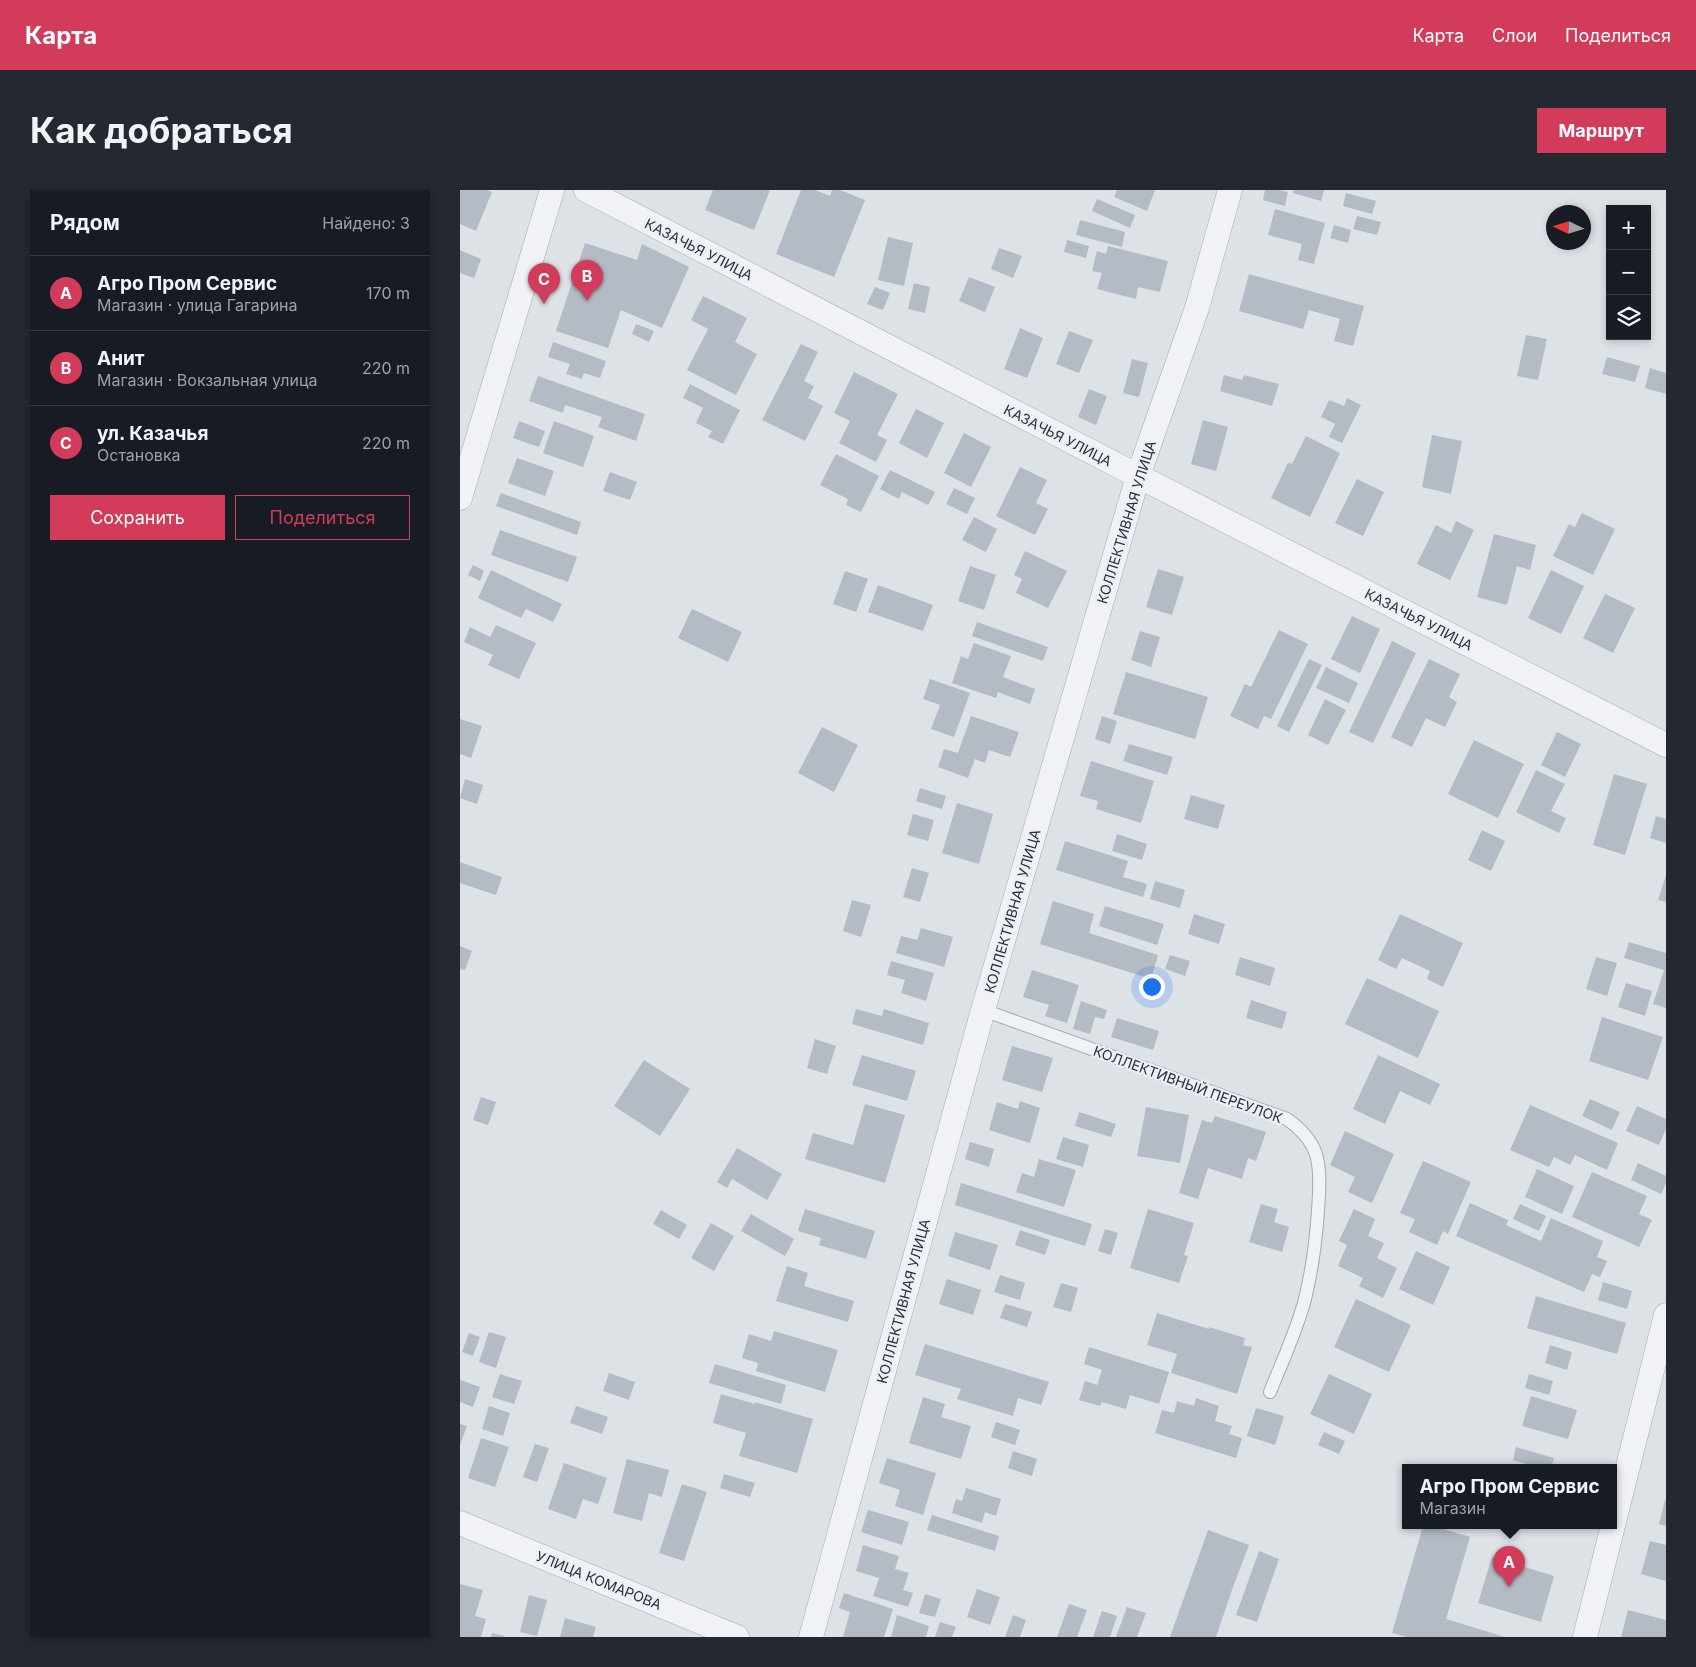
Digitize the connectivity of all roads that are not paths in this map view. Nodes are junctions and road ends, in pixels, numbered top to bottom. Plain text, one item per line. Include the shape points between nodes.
1 (552, 190) edge
2 (586, 190) edge
3 (1230, 190) edge
4 (1138, 476) junction
5 (460, 498) edge
6 (1666, 745) edge
7 (983, 1010) junction
8 (1666, 1316) edge
9 (1270, 1392) dead end
10 (1617, 1510) edge
11 (460, 1522) edge
12 (1612, 1529) edge
13 (737, 1637) edge
14 (811, 1637) edge
15 (1585, 1637) edge

1 - 5 street
2 - 4 street, КАЗАЧЬЯ УЛИЦА
3 - 4 street, КОЛЛЕКТИВНАЯ УЛИЦА via 1197,308
4 - 6 street, КАЗАЧЬЯ УЛИЦА
4 - 7 street, КОЛЛЕКТИВНАЯ УЛИЦА
7 - 9 lane, КОЛЛЕКТИВНЫЙ ПЕРЕУЛОК via 1288,1119 1307,1137 1317,1157 1319,1175 1314,1255 1305,1300
7 - 14 street, КОЛЛЕКТИВНАЯ УЛИЦА
8 - 10 street
11 - 13 street, УЛИЦА КОМАРОВА
12 - 15 street

